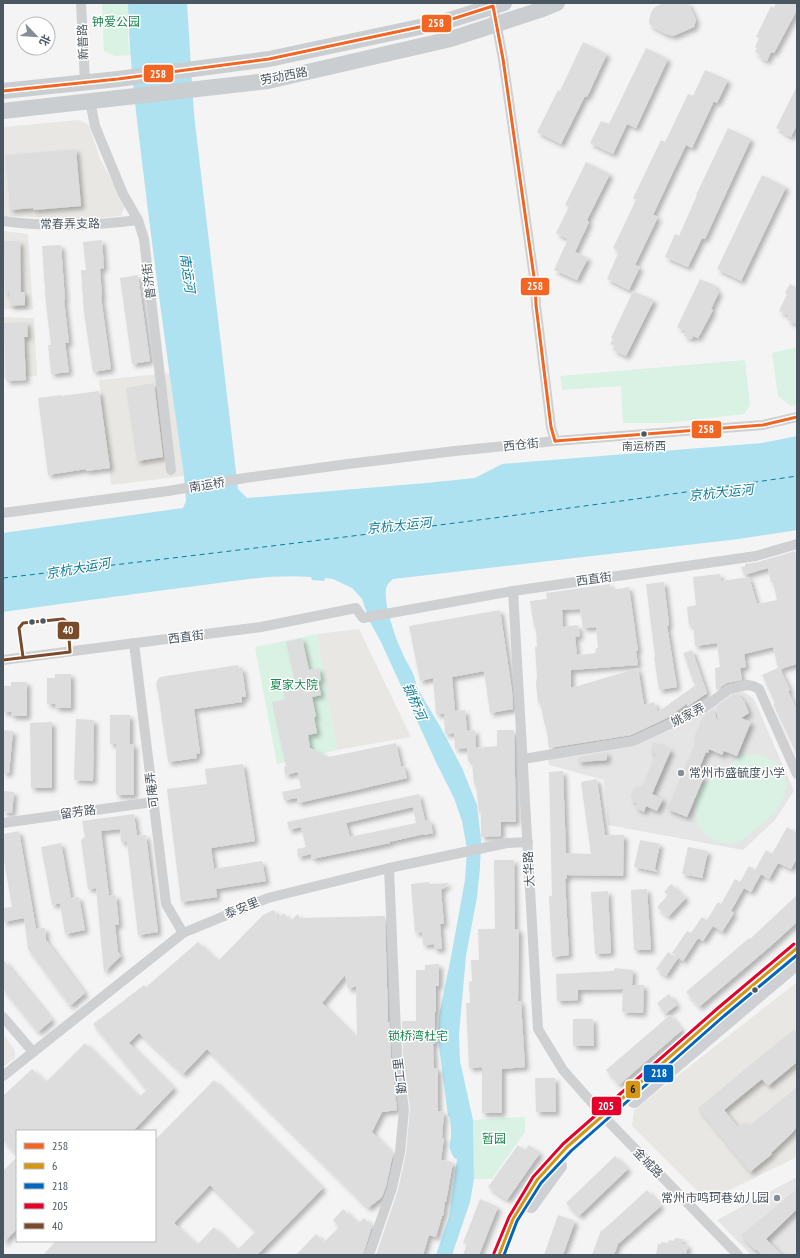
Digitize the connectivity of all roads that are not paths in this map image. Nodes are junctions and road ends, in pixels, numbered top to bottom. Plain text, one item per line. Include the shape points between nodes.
1 (81, 3) edge
2 (557, 3) edge
3 (498, 4) edge
4 (496, 25) junction
5 (85, 82) junction
6 (3, 91) edge
7 (90, 101) junction
8 (3, 111) edge
9 (138, 220) junction
10 (3, 221) edge
11 (797, 417) edge
12 (555, 441) junction
13 (171, 470) dead end
14 (245, 478) joint
15 (3, 513) edge
16 (797, 544) edge
17 (513, 591) junction
18 (134, 643) junction
19 (3, 660) edge
20 (523, 759) junction
21 (797, 774) edge
22 (153, 802) junction
23 (3, 823) edge
24 (528, 842) junction
25 (389, 868) junction
26 (183, 933) junction
27 (797, 948) edge
28 (797, 963) edge
29 (3, 1017) edge
30 (33, 1052) junction
31 (3, 1076) edge
32 (606, 1118) junction
33 (369, 1255) edge
34 (499, 1255) edge
35 (508, 1255) edge
36 (738, 1255) edge

1 - 5 street, 新普路
2 - 4 main road, 劳动西路
3 - 4 street
3 - 5 main road, 劳动西路 via 443,22 269,59
4 - 7 main road, 劳动西路 via 451,39 268,81
4 - 12 street via 503,59
5 - 6 main road, 劳动西路
7 - 8 main road, 劳动西路
7 - 9 street, 普济街 via 95,126 123,194
9 - 10 street, 常春弄支路 via 56,226
9 - 13 street, 普济街 via 144,239
11 - 12 street, 西仓街 via 763,425
12 - 14 street, 西仓街
14 - 15 street, 南运桥
16 - 17 street, 西直街 via 756,556
17 - 18 street, 西直街 via 363,618 356,608 261,628
17 - 20 street, 大华路
18 - 19 street, 西直街
18 - 22 street, 可庵弄
20 - 21 street, 姚家弄 via 633,742 702,709 729,689 747,685 759,689
20 - 24 street, 大华路
22 - 23 street, 留芳路
22 - 26 street, 可庵弄 via 166,904
24 - 25 street, 泰安里 via 507,843
24 - 32 street, 大华路 via 538,1029 563,1070
25 - 26 street, 泰安里 via 268,898
25 - 33 street, 勤工里 via 397,1056 404,1110 399,1159 392,1188
26 - 30 street, 泰安里
27 - 32 street via 721,1012
28 - 32 street
29 - 30 street
30 - 31 street, 泰安里
32 - 34 street via 567,1147 537,1180 513,1219
32 - 35 street via 562,1164 528,1210
32 - 36 street, 金城路

